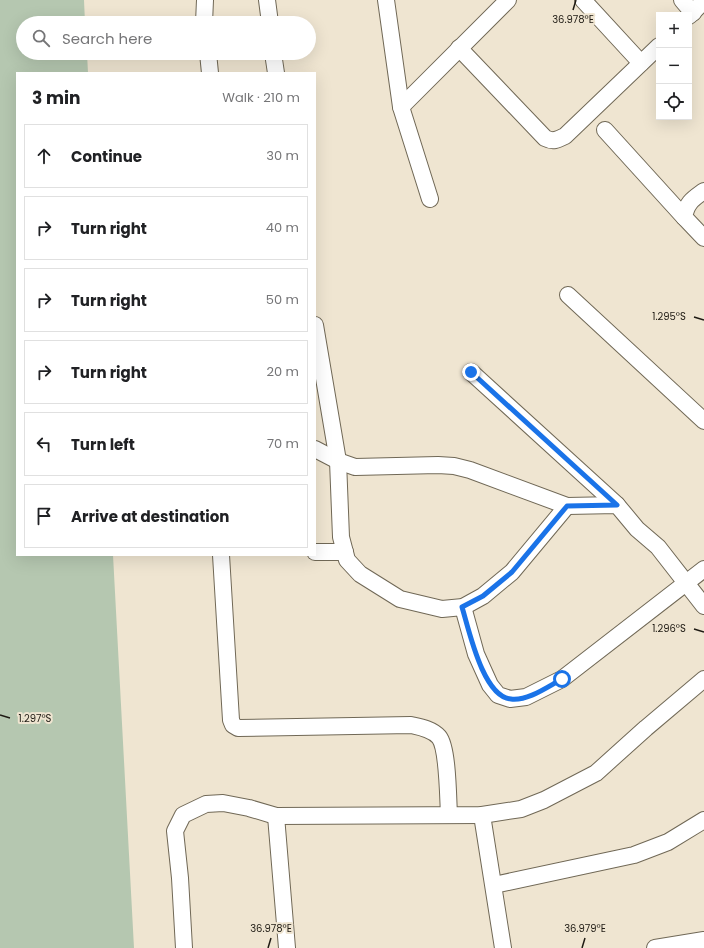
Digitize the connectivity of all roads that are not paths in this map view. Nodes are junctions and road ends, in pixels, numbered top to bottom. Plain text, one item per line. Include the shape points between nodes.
1 (205, 0) edge
2 (267, 0) edge
3 (386, 0) edge
4 (508, 0) edge
5 (583, 0) edge
6 (682, 0) edge
7 (704, 1) edge
8 (689, 12) edge
9 (692, 14) edge
10 (204, 16) edge
11 (269, 16) edge
12 (460, 48) junction
13 (657, 48) edge
14 (209, 60) edge
15 (274, 60) edge
16 (641, 63) junction
17 (210, 72) edge
18 (276, 72) edge
19 (401, 107) junction
20 (605, 130) dead end
21 (704, 191) edge
22 (430, 199) dead end
23 (684, 217) junction
24 (704, 238) edge
25 (568, 295) dead end
26 (316, 332) edge
27 (471, 372) dead end
28 (704, 421) edge
29 (316, 450) edge
30 (338, 461) junction
31 (617, 505) junction
32 (567, 506) junction
33 (316, 552) edge
34 (345, 552) junction
35 (220, 556) edge
36 (704, 569) edge
37 (686, 583) junction
38 (704, 606) edge
39 (462, 607) junction
40 (704, 679) edge
41 (449, 815) junction
42 (482, 815) junction
43 (276, 816) junction
44 (704, 820) edge
45 (494, 885) junction
46 (704, 940) edge
47 (184, 948) edge
48 (287, 948) edge
49 (503, 948) edge
50 (655, 948) edge

1 - 10 street
2 - 11 street
3 - 19 street
4 - 12 street
5 - 16 street
6 - 8 street
7 - 9 street
12 - 16 street via 545,138 551,141 565,136
12 - 19 street
13 - 16 street
14 - 17 street
15 - 18 street
19 - 22 street
20 - 23 street
21 - 23 street via 690,202
23 - 24 street
25 - 28 street
26 - 30 street
27 - 31 street
29 - 30 street
30 - 32 street via 355,467 454,466
30 - 34 street via 341,537
31 - 32 street
31 - 37 street via 637,529 658,547
32 - 39 street via 512,572 483,596
33 - 34 street
34 - 39 street via 347,560 360,574 400,599 442,608
35 - 41 street via 233,725 238,728 410,725 430,730 440,738 445,753
36 - 37 street
37 - 38 street
37 - 39 street via 562,679 526,697 510,699 498,695 490,685 476,654
40 - 42 street via 596,773 526,807
41 - 42 street
41 - 43 street
42 - 45 street
43 - 47 street via 222,803 206,804 183,815 175,830
43 - 48 street
44 - 45 street via 668,842 634,855
45 - 49 street
46 - 50 street

